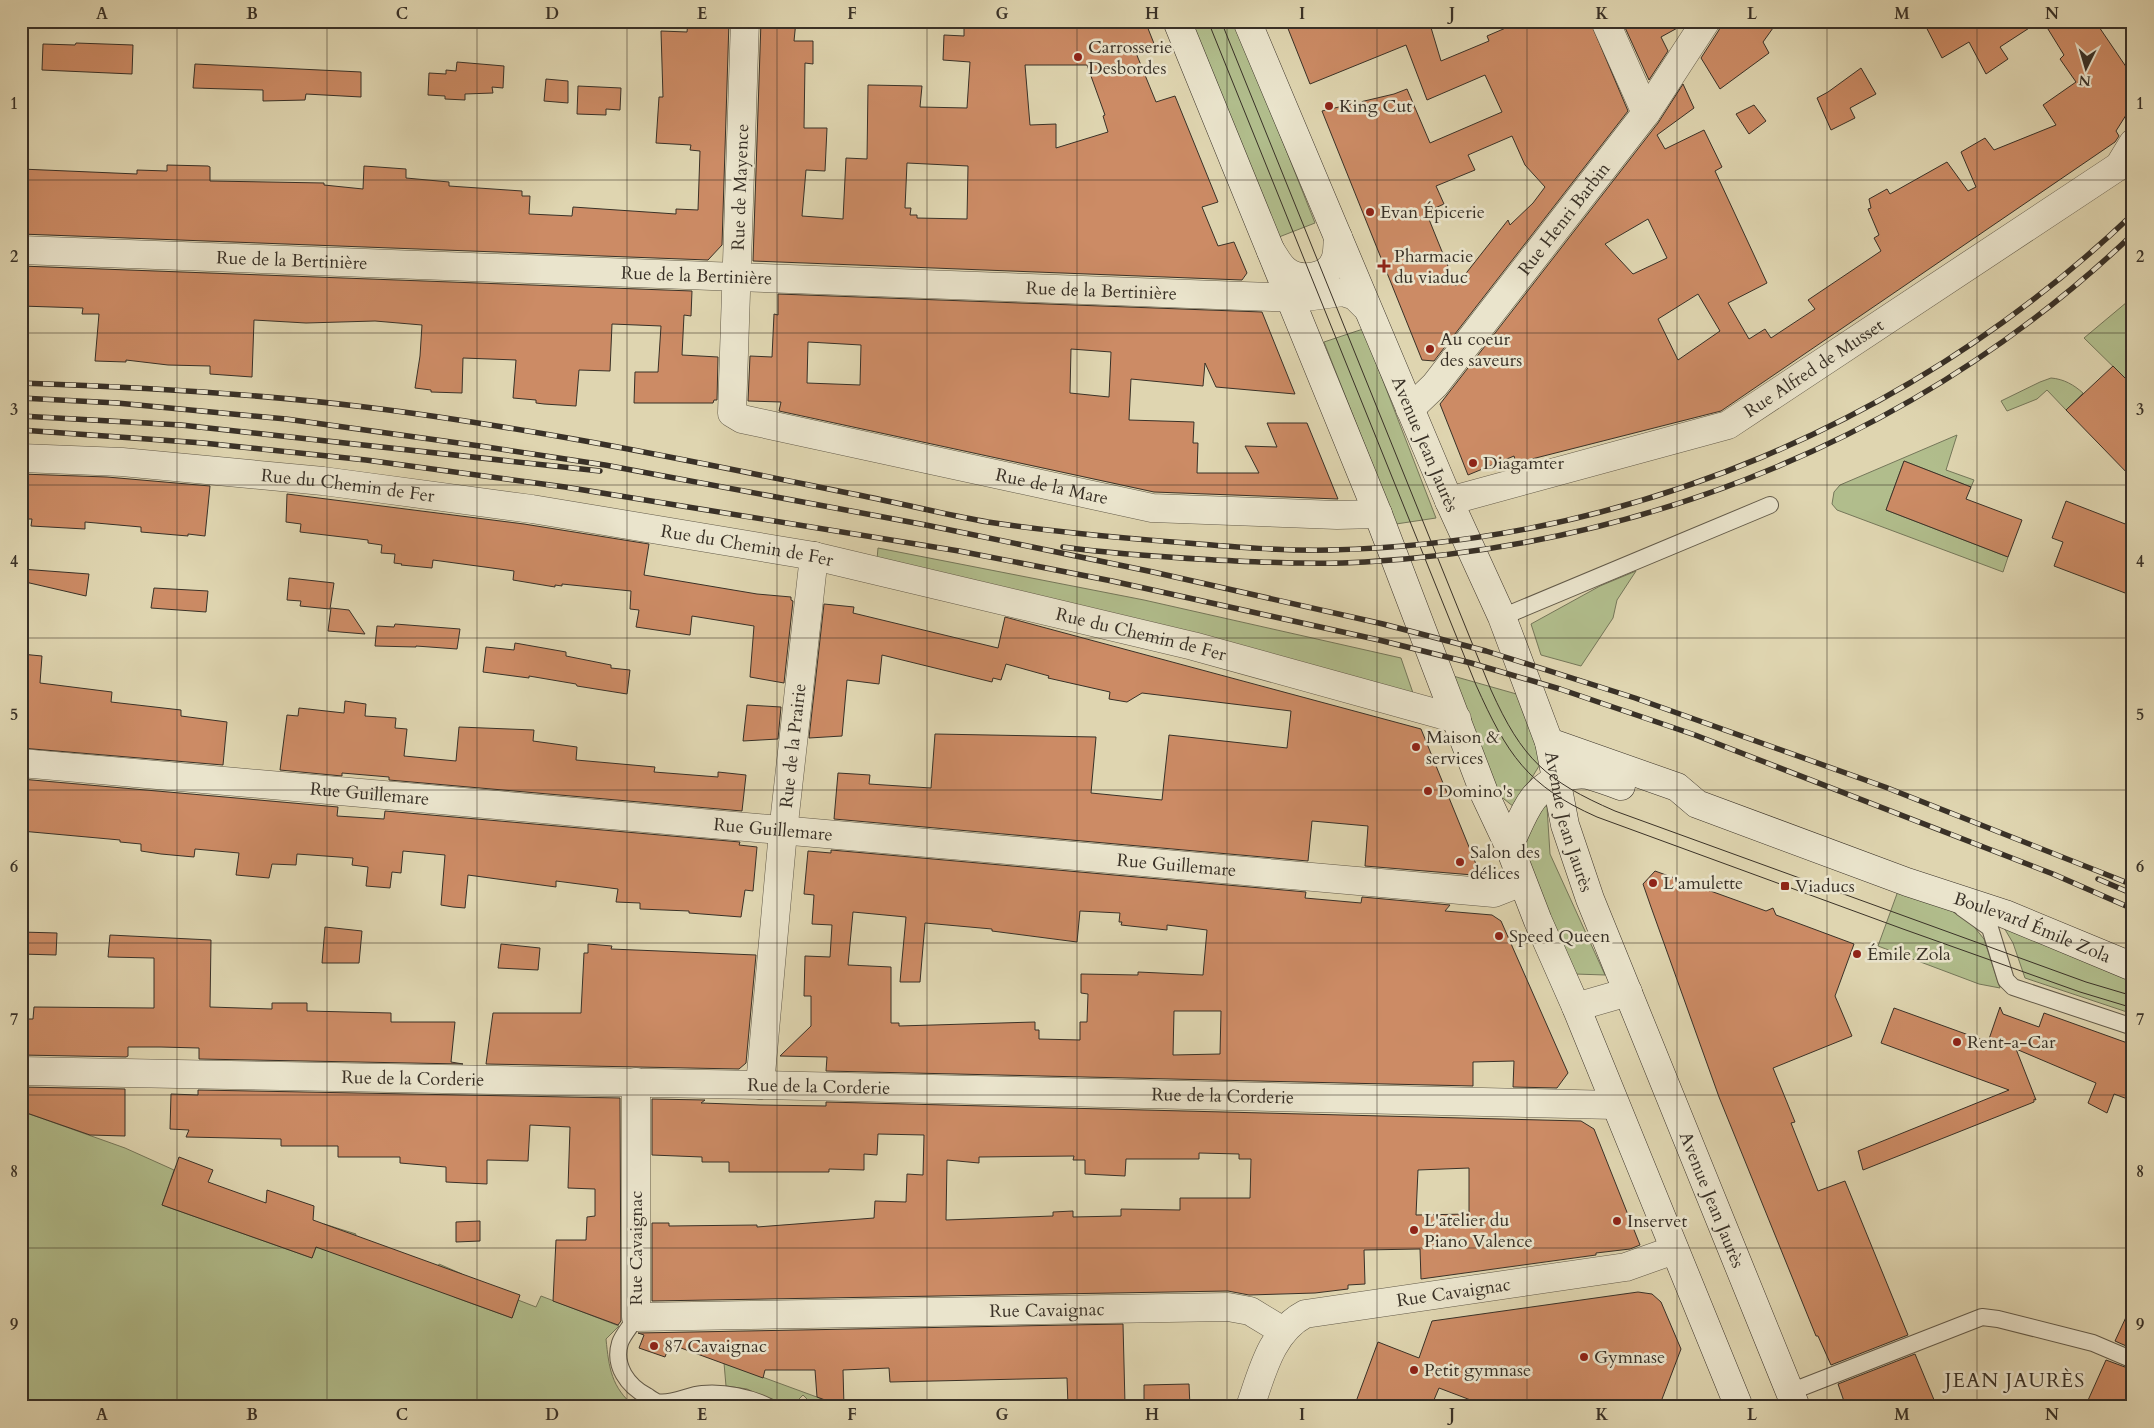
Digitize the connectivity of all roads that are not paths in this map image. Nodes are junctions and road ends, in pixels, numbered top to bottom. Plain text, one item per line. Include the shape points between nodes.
1 (745, 21) edge
2 (1177, 21) edge
3 (1247, 21) edge
4 (1605, 21) edge
5 (1706, 21) edge
6 (1646, 113) junction
7 (2133, 143) edge
8 (1338, 237) junction
9 (21, 250) edge
10 (1271, 251) junction
11 (736, 276) junction
12 (1290, 298) junction
13 (1367, 308) junction
14 (1410, 409) junction
15 (732, 413) joint
16 (21, 458) edge
17 (1449, 501) junction
18 (1770, 505) dead end
19 (1378, 514) junction
20 (814, 556) junction
21 (1502, 617) junction
22 (1457, 719) junction
23 (1549, 742) junction
24 (21, 763) edge
25 (1558, 779) junction
26 (1697, 804) junction
27 (783, 832) junction
28 (1509, 846) junction
29 (1522, 882) junction
30 (1930, 890) junction
31 (2133, 967) edge
32 (1624, 994) junction
33 (1576, 1007) junction
34 (2133, 1028) edge
35 (21, 1070) edge
36 (636, 1082) junction
37 (760, 1085) junction
38 (1615, 1105) junction
39 (1674, 1250) junction
40 (636, 1317) junction
41 (1283, 1331) junction
42 (2133, 1360) edge
43 (1793, 1400) edge
44 (770, 1407) edge
45 (1250, 1407) edge
46 (1739, 1407) edge

1 - 11 street, Rue de Mayence
2 - 10 street
3 - 8 street, Avenue Jean Jaurès
4 - 6 street
5 - 6 street, Rue Henri Barbin
6 - 14 street, Rue Henri Barbin via 1435,384
7 - 17 street, Rue Alfred de Musset via 2119,166 1728,425
8 - 10 street via 1332,266 1322,274 1306,278 1284,269
8 - 13 street, Avenue Jean Jaurès
9 - 11 street, Rue de la Bertinière
10 - 12 street
11 - 12 street, Rue de la Bertinière
11 - 15 street, Rue de Mayence
12 - 13 street, Rue de la Bertinière via 1344,292 1355,296
12 - 19 street
13 - 14 street, Avenue Jean Jaurès
14 - 17 street, Avenue Jean Jaurès
15 - 19 street, Rue de la Mare via 742,420 1152,508
16 - 20 street, Rue du Chemin de Fer via 122,462 323,481 532,509
17 - 21 street, Avenue Jean Jaurès
18 - 21 lane
19 - 22 street
20 - 22 street, Rue du Chemin de Fer via 1193,646
20 - 27 street, Rue de la Prairie
21 - 23 street, Avenue Jean Jaurès
22 - 28 street via 1485,795
23 - 25 street, Avenue Jean Jaurès
23 - 26 street, Boulevard Émile Zola via 1677,787
24 - 27 street, Rue Guillemare
25 - 26 street, Boulevard Émile Zola via 1586,775 1672,804
25 - 28 street, Boulevard Émile Zola via 1541,788 1531,800
25 - 32 street, Avenue Jean Jaurès via 1562,811 1574,856
26 - 30 street, Boulevard Émile Zola
27 - 29 street, Rue Guillemare via 1494,893
27 - 37 street, Rue de la Prairie
28 - 29 street
29 - 33 street
30 - 31 street, Boulevard Émile Zola via 2006,914
30 - 34 lane, Boulevard Émile Zola via 1990,928 2006,980 2013,987
32 - 33 street
32 - 43 street, Avenue Jean Jaurès via 1721,1220
33 - 38 street
35 - 36 street, Rue de la Corderie
36 - 37 street, Rue de la Corderie
36 - 40 street, Rue Cavaignac
37 - 38 street, Rue de la Corderie
38 - 39 street
39 - 41 street, Rue Cavaignac via 1626,1267 1305,1314
39 - 46 street
40 - 41 street, Rue Cavaignac via 1228,1307 1250,1311
40 - 44 lane via 620,1343 620,1363 624,1378 641,1393 657,1402 702,1394 732,1395
41 - 45 street via 1268,1358
42 - 43 lane via 2093,1343 1982,1317

